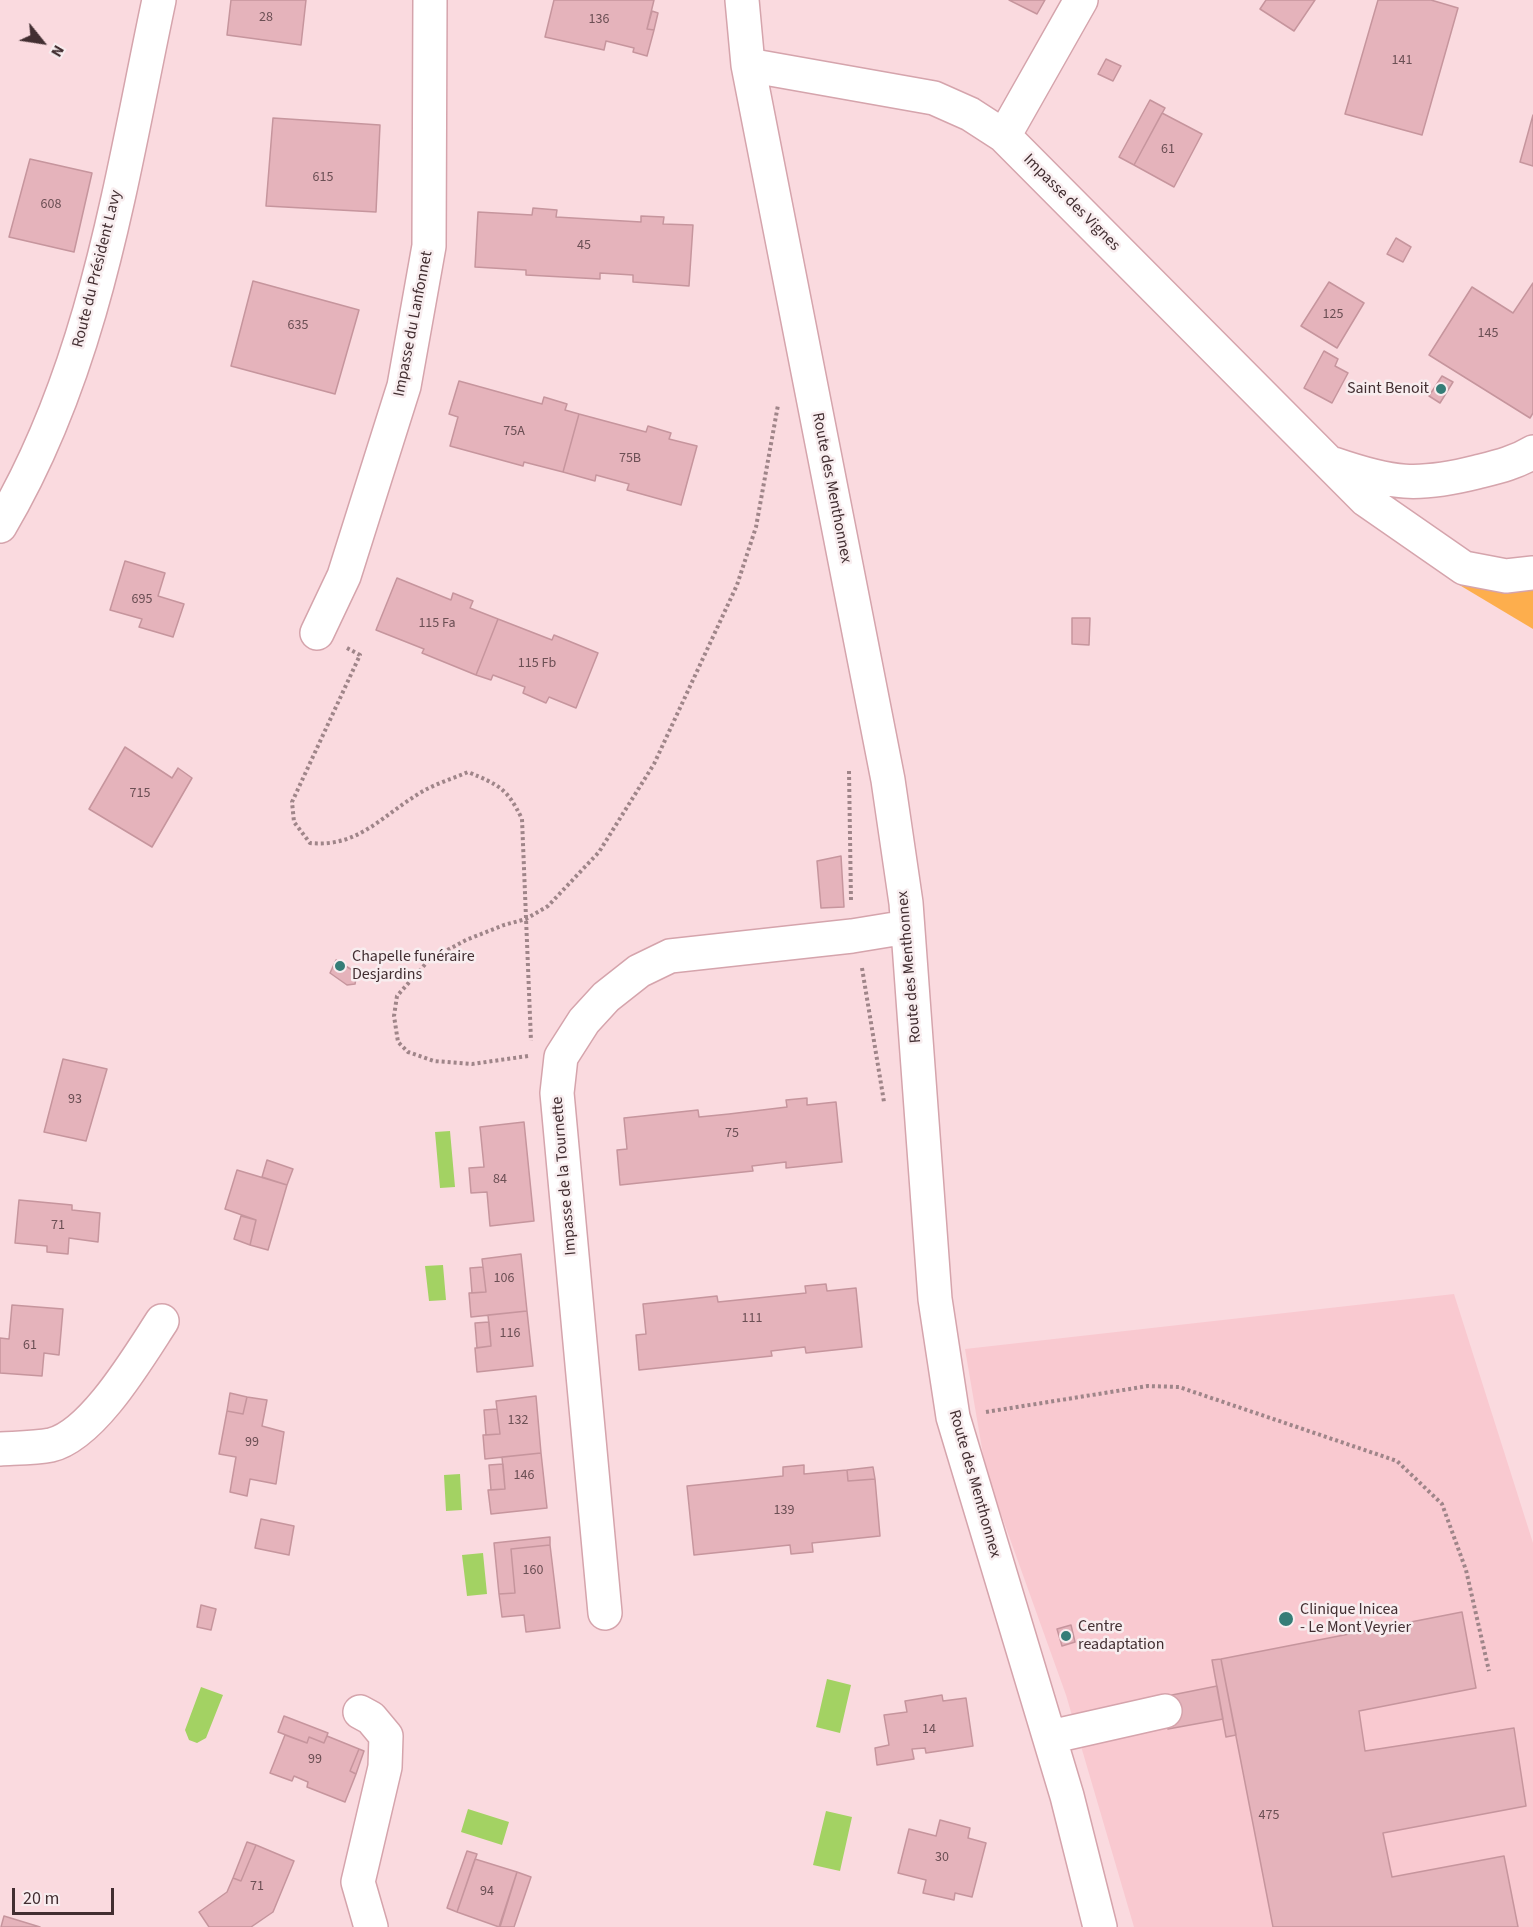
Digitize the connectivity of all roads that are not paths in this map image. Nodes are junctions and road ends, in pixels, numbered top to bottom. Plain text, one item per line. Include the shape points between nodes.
1 (159, 0) edge
2 (430, 0) edge
3 (742, 0) edge
4 (1081, 0) edge
5 (748, 65) junction
6 (1004, 136) junction
7 (1533, 452) edge
8 (1327, 462) junction
9 (0, 526) edge
10 (1533, 573) edge
11 (317, 633) road end
12 (907, 927) junction
13 (162, 1321) dead end
14 (0, 1449) edge
15 (605, 1613) dead end
16 (1165, 1711) dead end
17 (360, 1712) dead end
18 (1050, 1737) junction
19 (371, 1927) edge
20 (1100, 1927) edge

1 - 9 street, Route du Président Lavy via 108,246 83,337 53,424
2 - 11 street, Impasse du Lanfonnet via 429,246 404,386 344,576
3 - 5 street, Route des Menthonnex
4 - 6 street
5 - 6 street, Impasse des Vignes via 934,98 970,114
5 - 12 street, Route des Menthonnex via 888,780
6 - 8 street, Impasse des Vignes
7 - 8 street, Impasse des Vignes via 1518,461 1439,482 1380,480
8 - 10 street, Impasse des Vignes via 1366,500 1464,568 1506,576
12 - 15 street, Impasse de la Tournette via 670,956 639,971 606,997 546,1056 557,1093
12 - 18 street, Route des Menthonnex via 935,1299 953,1417
13 - 14 street via 114,1393 76,1431 53,1444
16 - 18 street
17 - 19 street via 371,1718 386,1736 385,1767 358,1882
18 - 20 street, Route des Menthonnex

